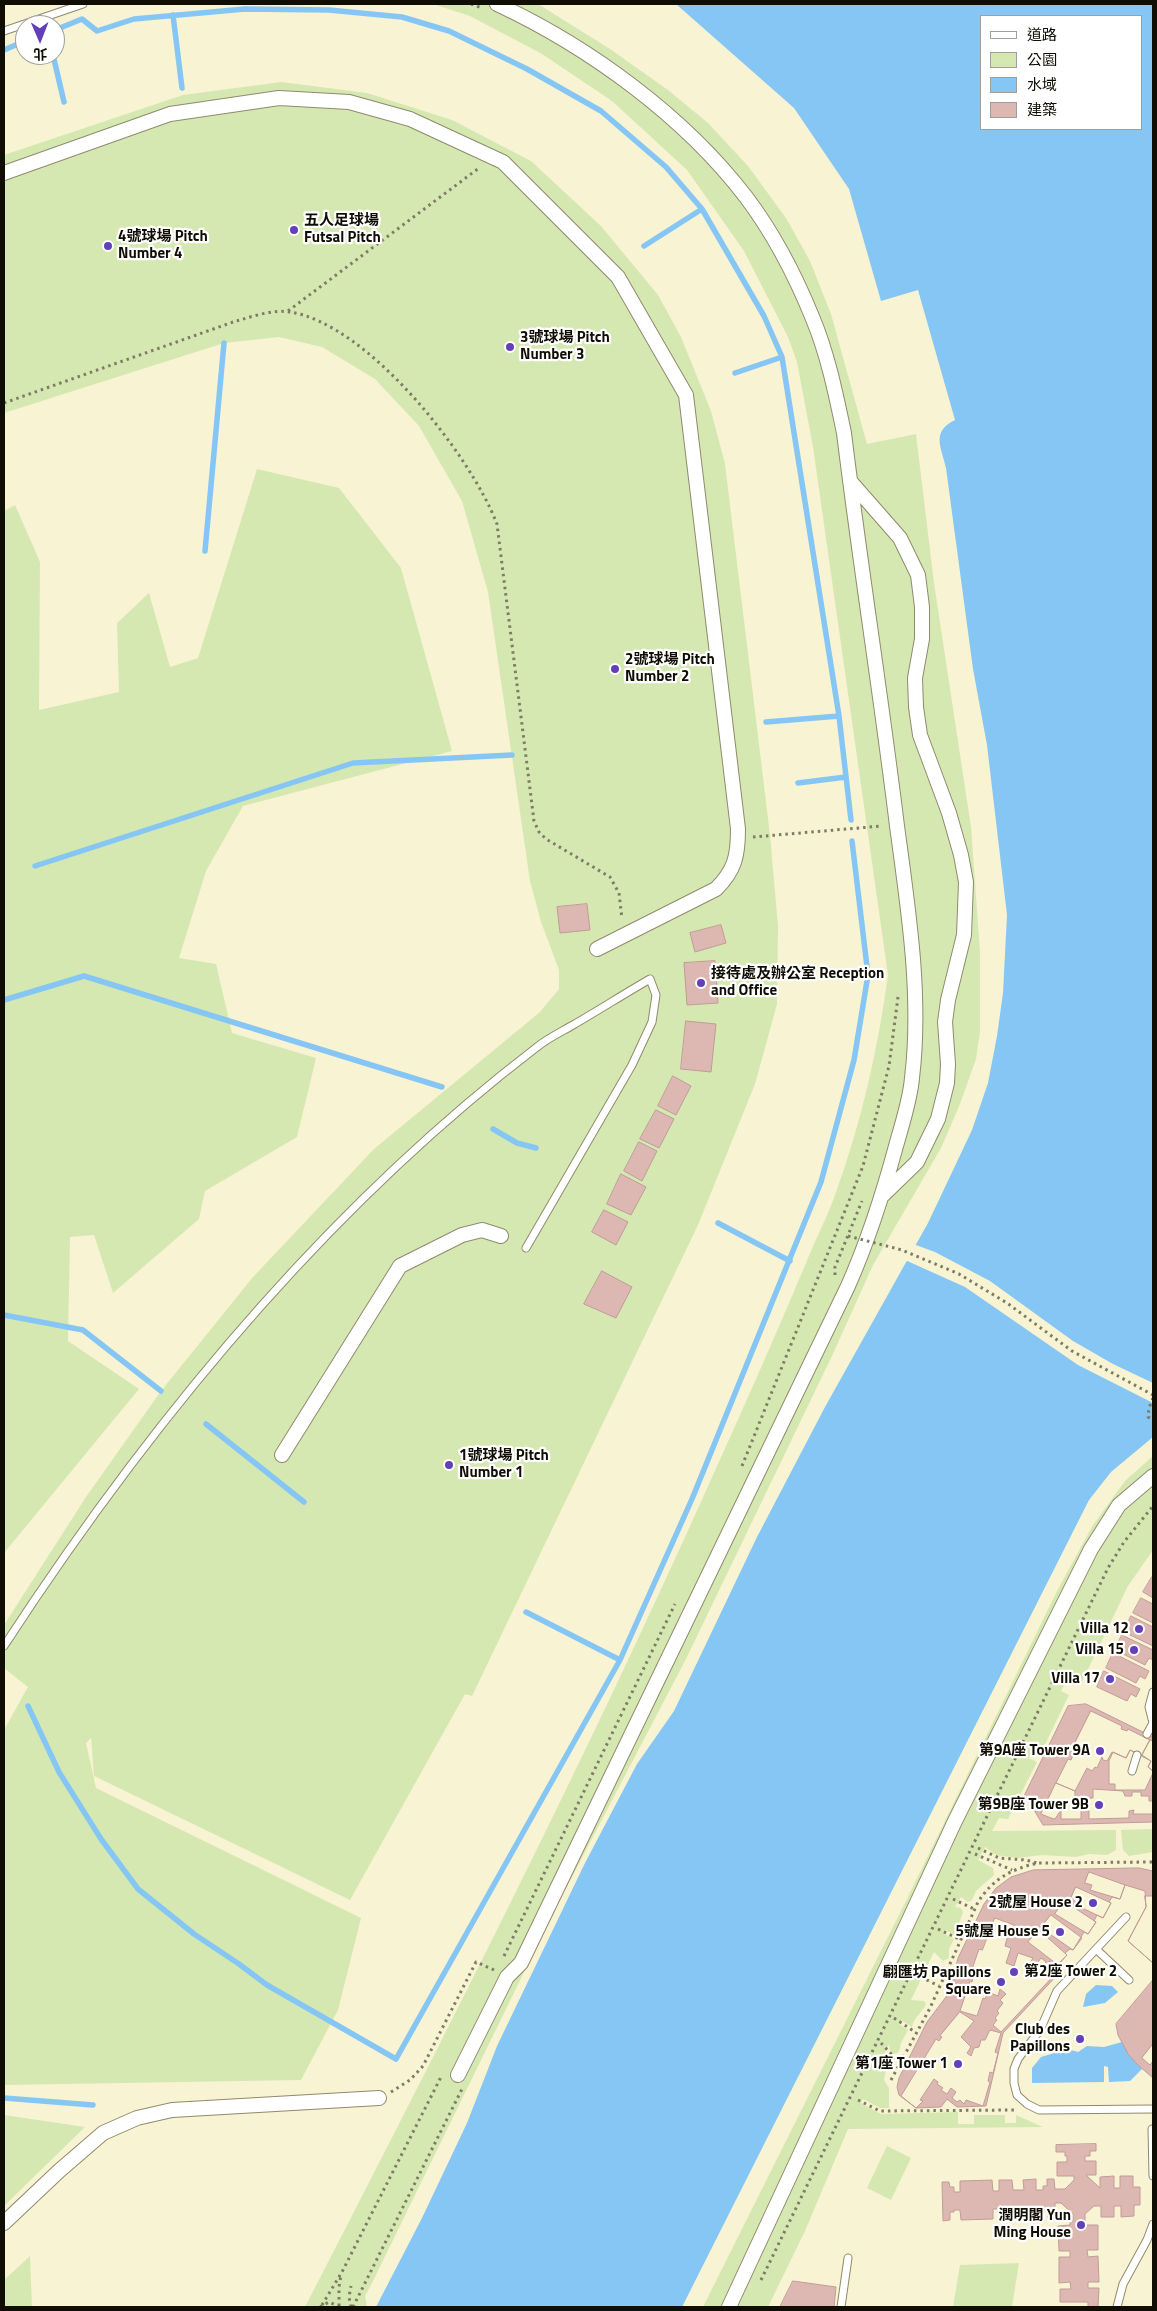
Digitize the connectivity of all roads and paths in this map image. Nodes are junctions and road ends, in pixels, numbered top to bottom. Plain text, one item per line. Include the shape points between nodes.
1 (83, 4) edge
2 (471, 4) edge
3 (493, 7) edge
4 (4, 31) edge
5 (492, 157) junction
6 (4, 173) edge
7 (288, 312) junction
8 (4, 403) edge
9 (849, 480) junction
10 (883, 816) dead end
11 (885, 826) dead end
12 (866, 828) dead end
13 (770, 835) dead end
14 (624, 935) junction
15 (597, 949) dead end
16 (898, 988) dead end
17 (883, 1195) junction
18 (851, 1228) dead end
19 (501, 1236) dead end
20 (848, 1236) junction
21 (526, 1248) dead end
22 (835, 1267) dead end
23 (1153, 1397) edge
24 (1153, 1420) edge
25 (282, 1455) dead end
26 (740, 1471) dead end
27 (1153, 1476) edge
28 (1153, 1506) edge
29 (676, 1603) dead end
30 (4, 1646) edge
31 (1153, 1692) edge
32 (1153, 1723) edge
33 (1148, 1734) dead end
34 (1137, 1755) dead end
35 (1132, 1771) dead end
36 (978, 1848) dead end
37 (975, 1854) dead end
38 (1153, 1862) edge
39 (1038, 1863) junction
40 (1012, 1870) junction
41 (953, 1899) dead end
42 (974, 1909) junction
43 (1126, 1917) dead end
44 (938, 1929) dead end
45 (961, 1940) junction
46 (1096, 1949) junction
47 (502, 1974) junction
48 (915, 1974) dead end
49 (1129, 1980) dead end
50 (940, 1986) junction
51 (894, 2018) dead end
52 (915, 2032) junction
53 (881, 2043) dead end
54 (900, 2061) junction
55 (456, 2076) junction
56 (891, 2080) dead end
57 (379, 2098) joint
58 (858, 2100) dead end
59 (1153, 2109) edge
60 (1021, 2114) dead end
61 (1152, 2129) edge
62 (1153, 2176) edge
63 (4, 2223) edge
64 (1153, 2224) edge
65 (848, 2258) dead end
66 (342, 2272) junction
67 (760, 2281) dead end
68 (351, 2286) dead end
69 (321, 2306) edge
70 (339, 2307) edge
71 (352, 2307) edge
72 (729, 2307) edge
73 (841, 2307) edge
74 (1117, 2307) edge

1 - 4 lane
2 - 3 path
3 - 9 street via 576,47 649,98 746,197 793,274 814,321 836,397
5 - 6 street via 410,119 349,102 279,98 170,114
5 - 7 path
5 - 14 street via 503,162 618,277 686,395 738,829 738,853 726,880 716,889
7 - 8 path via 234,322
7 - 14 path via 313,318 347,337 391,373 429,415 490,507 496,524 534,821 546,838 610,877 619,893
9 - 17 street via 892,785 913,975 912,1080
9 - 17 street via 900,538 918,575 922,639 915,678 920,735 949,813 966,882 964,935 945,1022 947,1083 938,1119 917,1162
10 - 11 path
12 - 13 path
14 - 15 street
16 - 26 path via 889,1066 864,1166
17 - 47 street via 844,1295 521,1962
18 - 20 path
19 - 25 street via 482,1230 462,1235 400,1266
20 - 22 path
20 - 23 path, bridge via 902,1250 959,1274 1066,1347
21 - 30 lane via 632,1065 652,1022 656,995 650,979 539,1045 417,1146 268,1297 178,1404 88,1522
23 - 24 path via 1148,1417
27 - 72 street via 1119,1505 1091,1549 951,1830
28 - 67 path via 1108,1568
29 - 47 path via 572,1814
31 - 32 lane via 1150,1707
32 - 33 lane
34 - 35 lane
36 - 39 path via 999,1858
37 - 40 path
38 - 39 path
39 - 40 path
40 - 42 path via 987,1889
41 - 42 path
42 - 45 path
43 - 46 lane
44 - 45 path
45 - 50 path
46 - 49 lane
46 - 59 lane via 1057,1991 1040,2030 1018,2059 1014,2069 1017,2095 1039,2110
47 - 55 street
47 - 57 path via 476,1962 423,2066 410,2080
48 - 50 path
50 - 52 path
51 - 52 path
52 - 54 path
53 - 54 path
54 - 56 path
55 - 66 path
55 - 71 path
57 - 63 street via 172,2110 137,2118 103,2133
58 - 60 path via 880,2111 1015,2110
61 - 62 lane
64 - 74 lane via 1123,2284
65 - 73 lane
66 - 69 path
66 - 70 path
68 - 71 path
69 - 70 path via 333,2302

